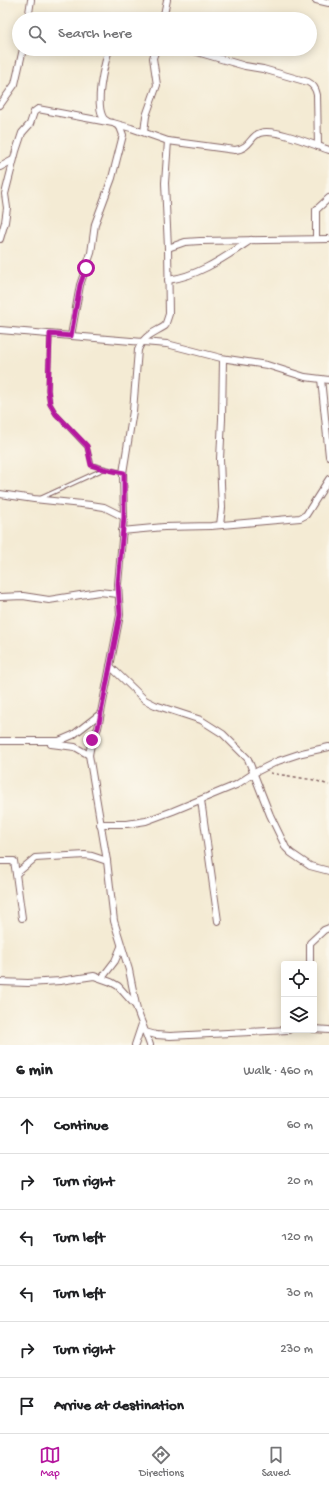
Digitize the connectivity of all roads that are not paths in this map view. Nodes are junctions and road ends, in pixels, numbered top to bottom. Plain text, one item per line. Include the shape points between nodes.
1 (31, 0) edge
2 (167, 0) edge
3 (316, 0) edge
4 (329, 3) edge
5 (29, 12) edge
6 (164, 12) edge
7 (21, 56) edge
8 (108, 56) edge
9 (154, 56) edge
10 (214, 56) edge
11 (0, 105) edge
12 (113, 123) junction
13 (144, 132) junction
14 (168, 141) junction
15 (318, 146) junction
16 (329, 150) edge
17 (13, 160) junction
18 (0, 167) edge
19 (329, 198) edge
20 (0, 238) edge
21 (316, 239) junction
22 (329, 239) edge
23 (252, 240) junction
24 (168, 248) junction
25 (168, 280) junction
26 (0, 330) edge
27 (50, 334) junction
28 (71, 336) junction
29 (141, 342) junction
30 (223, 359) junction
31 (321, 379) junction
32 (329, 380) edge
33 (329, 456) edge
34 (104, 469) junction
35 (124, 473) junction
36 (329, 479) edge
37 (0, 494) edge
38 (38, 500) junction
39 (124, 517) junction
40 (220, 525) junction
41 (122, 531) junction
42 (118, 594) junction
43 (0, 597) edge
44 (110, 666) junction
45 (100, 714) junction
46 (2, 741) edge
47 (329, 747) edge
48 (89, 755) junction
49 (257, 772) junction
50 (201, 800) junction
51 (100, 824) junction
52 (0, 861) edge
53 (107, 861) junction
54 (329, 871) edge
55 (16, 874) junction
56 (22, 918) dead end
57 (218, 921) dead end
58 (329, 928) edge
59 (121, 947) junction
60 (310, 961) edge
61 (102, 978) junction
62 (0, 982) edge
63 (136, 1006) junction
64 (142, 1024) junction
65 (317, 1029) edge
66 (281, 1030) edge
67 (329, 1030) edge
68 (145, 1032) junction
69 (135, 1045) edge
70 (150, 1045) edge

1 - 5 street
2 - 6 street
3 - 4 street
7 - 11 street via 15,84
8 - 12 street via 101,87 100,110 104,119
9 - 13 street via 158,85 146,116
10 - 15 street via 312,84 317,95
12 - 13 street
12 - 17 street via 38,109 22,133
12 - 28 street via 120,127 123,135 112,178 95,224 91,253 80,285
13 - 14 street
14 - 15 street via 235,150 248,144 259,133 266,132 297,138
14 - 24 street via 165,183
15 - 16 street
17 - 18 street
17 - 20 street via 5,194 5,222
19 - 21 street via 316,210
21 - 22 street
21 - 23 street
23 - 24 street via 185,242
23 - 25 street via 209,267
24 - 25 street
25 - 29 street via 167,324
26 - 27 street
27 - 28 street
27 - 34 lane via 48,390 52,408 87,446 91,465
28 - 29 street
29 - 30 street via 167,344
29 - 35 street
30 - 31 street via 267,365 301,376
30 - 40 street
31 - 32 street
31 - 33 street
34 - 35 lane
34 - 38 lane
35 - 39 street
36 - 40 street via 304,516
37 - 38 street
38 - 39 street via 104,507
39 - 41 street
40 - 41 street
41 - 42 street
42 - 43 street via 99,592 49,600 23,596
42 - 44 street via 120,615
44 - 45 street
44 - 49 street via 150,702 201,720 223,734
45 - 46 street via 73,735 59,741
45 - 48 street
46 - 48 street via 75,747
47 - 49 street via 292,756
48 - 51 street
49 - 50 street via 236,785
49 - 54 street via 270,815 286,848 310,866
50 - 51 street via 146,821
50 - 57 street
51 - 53 street
52 - 55 street via 14,861
53 - 55 street via 85,855 35,858
53 - 59 street via 114,921
55 - 56 street
58 - 60 street via 311,942
59 - 61 street via 115,961
59 - 63 street via 129,970
61 - 62 street via 90,976 28,983
61 - 63 street via 118,986
63 - 64 street
64 - 68 street
64 - 69 street
65 - 67 street
66 - 68 street via 170,1036
68 - 70 street

